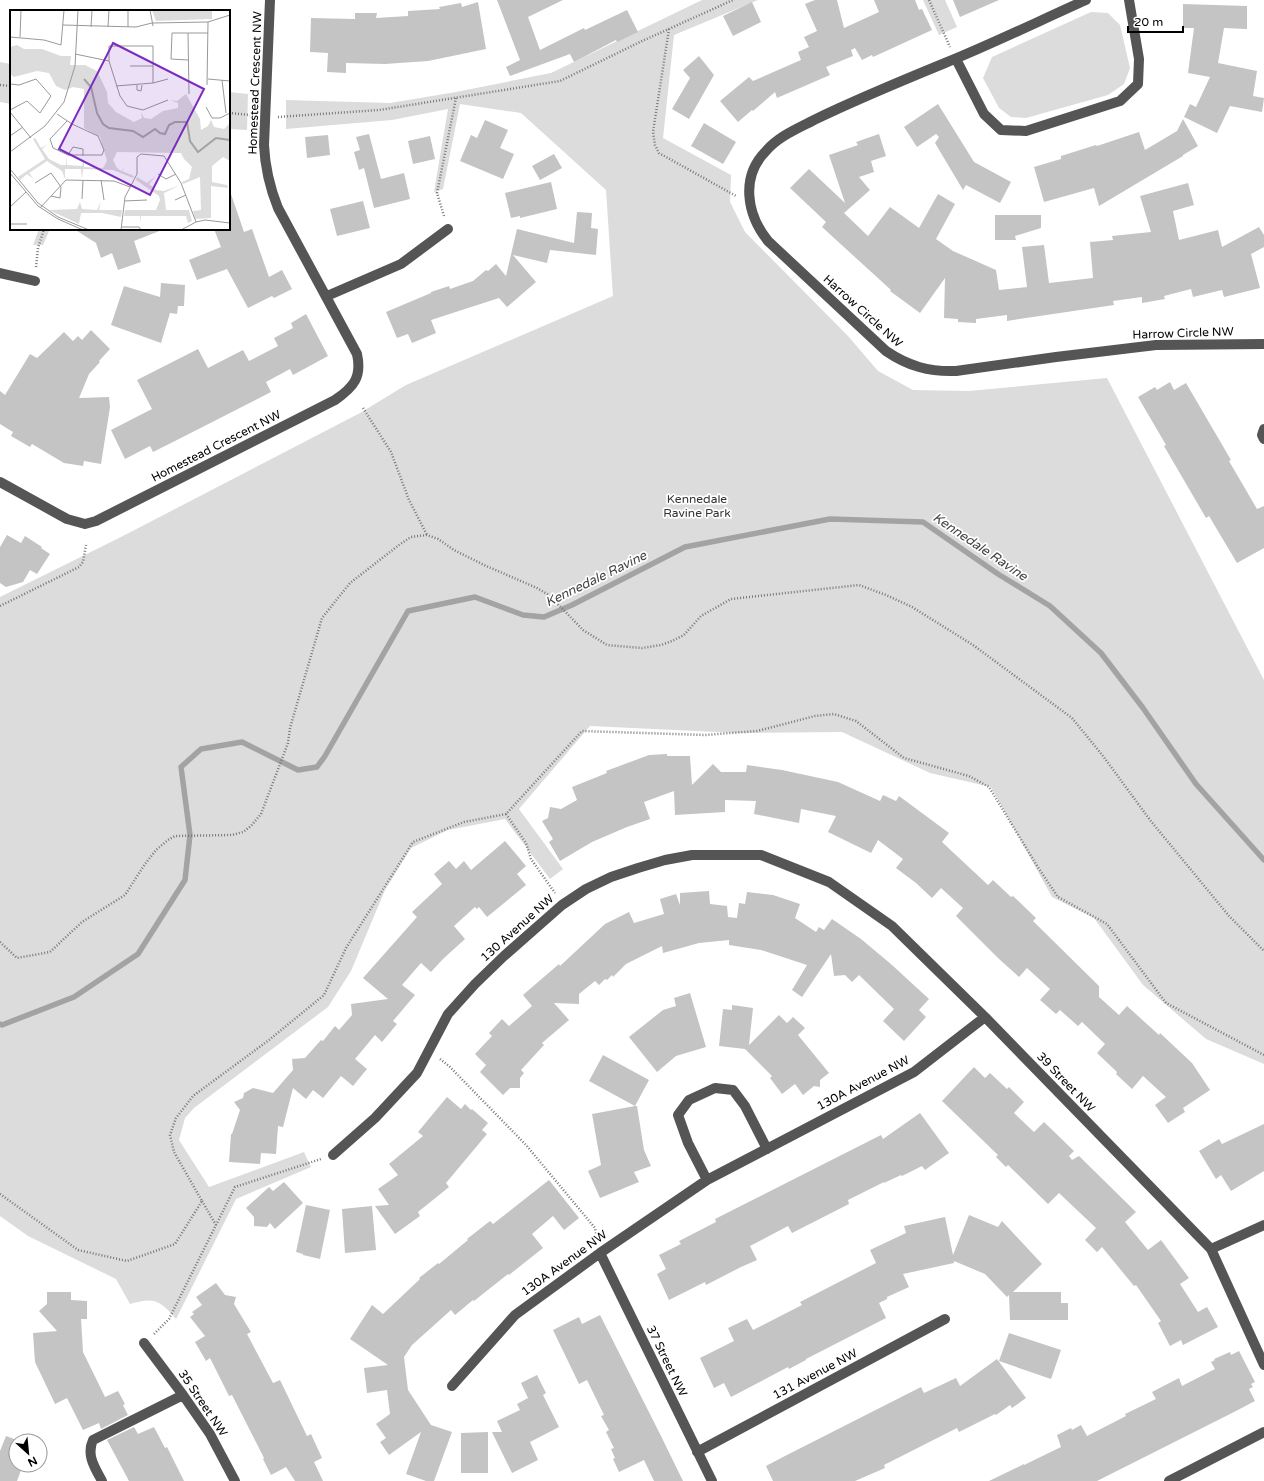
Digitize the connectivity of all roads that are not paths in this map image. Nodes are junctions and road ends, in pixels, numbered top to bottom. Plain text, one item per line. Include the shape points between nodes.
1 (270, 0) edge
2 (1086, 0) edge
3 (1129, 0) edge
4 (956, 59) junction
5 (448, 229) road end
6 (0, 274) edge
7 (35, 281) road end
8 (327, 296) junction
9 (1264, 344) edge
10 (1264, 429) edge
11 (1264, 439) edge
12 (0, 482) edge
13 (794, 868) joint
14 (985, 1017) junction
15 (767, 1149) junction
16 (333, 1155) road end
17 (707, 1180) junction
18 (1264, 1225) edge
19 (1211, 1249) junction
20 (600, 1253) junction
21 (945, 1319) dead end
22 (144, 1343) road end
23 (1264, 1365) edge
24 (452, 1386) dead end
25 (183, 1395) junction
26 (1264, 1432) edge
27 (697, 1452) junction
28 (102, 1481) edge
29 (235, 1481) edge
30 (712, 1481) edge
31 (1169, 1481) edge

1 - 8 street, Homestead Crescent NW via 264,116 265,158 270,185 278,208
2 - 4 street, Harrow Circle NW
3 - 4 street via 1139,58 1138,84 1120,101 1026,131 1000,130 984,114
4 - 9 street, Harrow Circle NW via 848,103 786,135 764,152 752,175 749,202 755,223 768,242 886,352 914,367 942,372 1156,345
5 - 8 street via 401,264
6 - 7 street
8 - 12 street, Homestead Crescent NW via 357,354 359,364 359,372 353,384 335,400 106,517 85,524 56,514
10 - 11 street
13 - 14 street, 39 Street NW via 829,882 892,926
13 - 16 street, 130 Avenue NW via 761,855 692,855 638,868 586,889 562,905 504,956 452,1009 417,1074 375,1118
14 - 15 street, 130A Avenue NW via 914,1072
14 - 19 street, 39 Street NW
15 - 17 street, 130A Avenue NW
15 - 17 street via 745,1106 733,1090 715,1088 689,1100 678,1115 688,1143
17 - 20 street, 130A Avenue NW
18 - 19 street
19 - 23 street, 39 Street NW
20 - 24 street, 130A Avenue NW via 514,1315
20 - 27 street, 37 Street NW
21 - 27 street, 131 Avenue NW
22 - 25 street, 35 Street NW
25 - 28 street via 92,1440 90,1455
25 - 29 street, 35 Street NW via 210,1434
26 - 31 street
27 - 30 street, 37 Street NW

